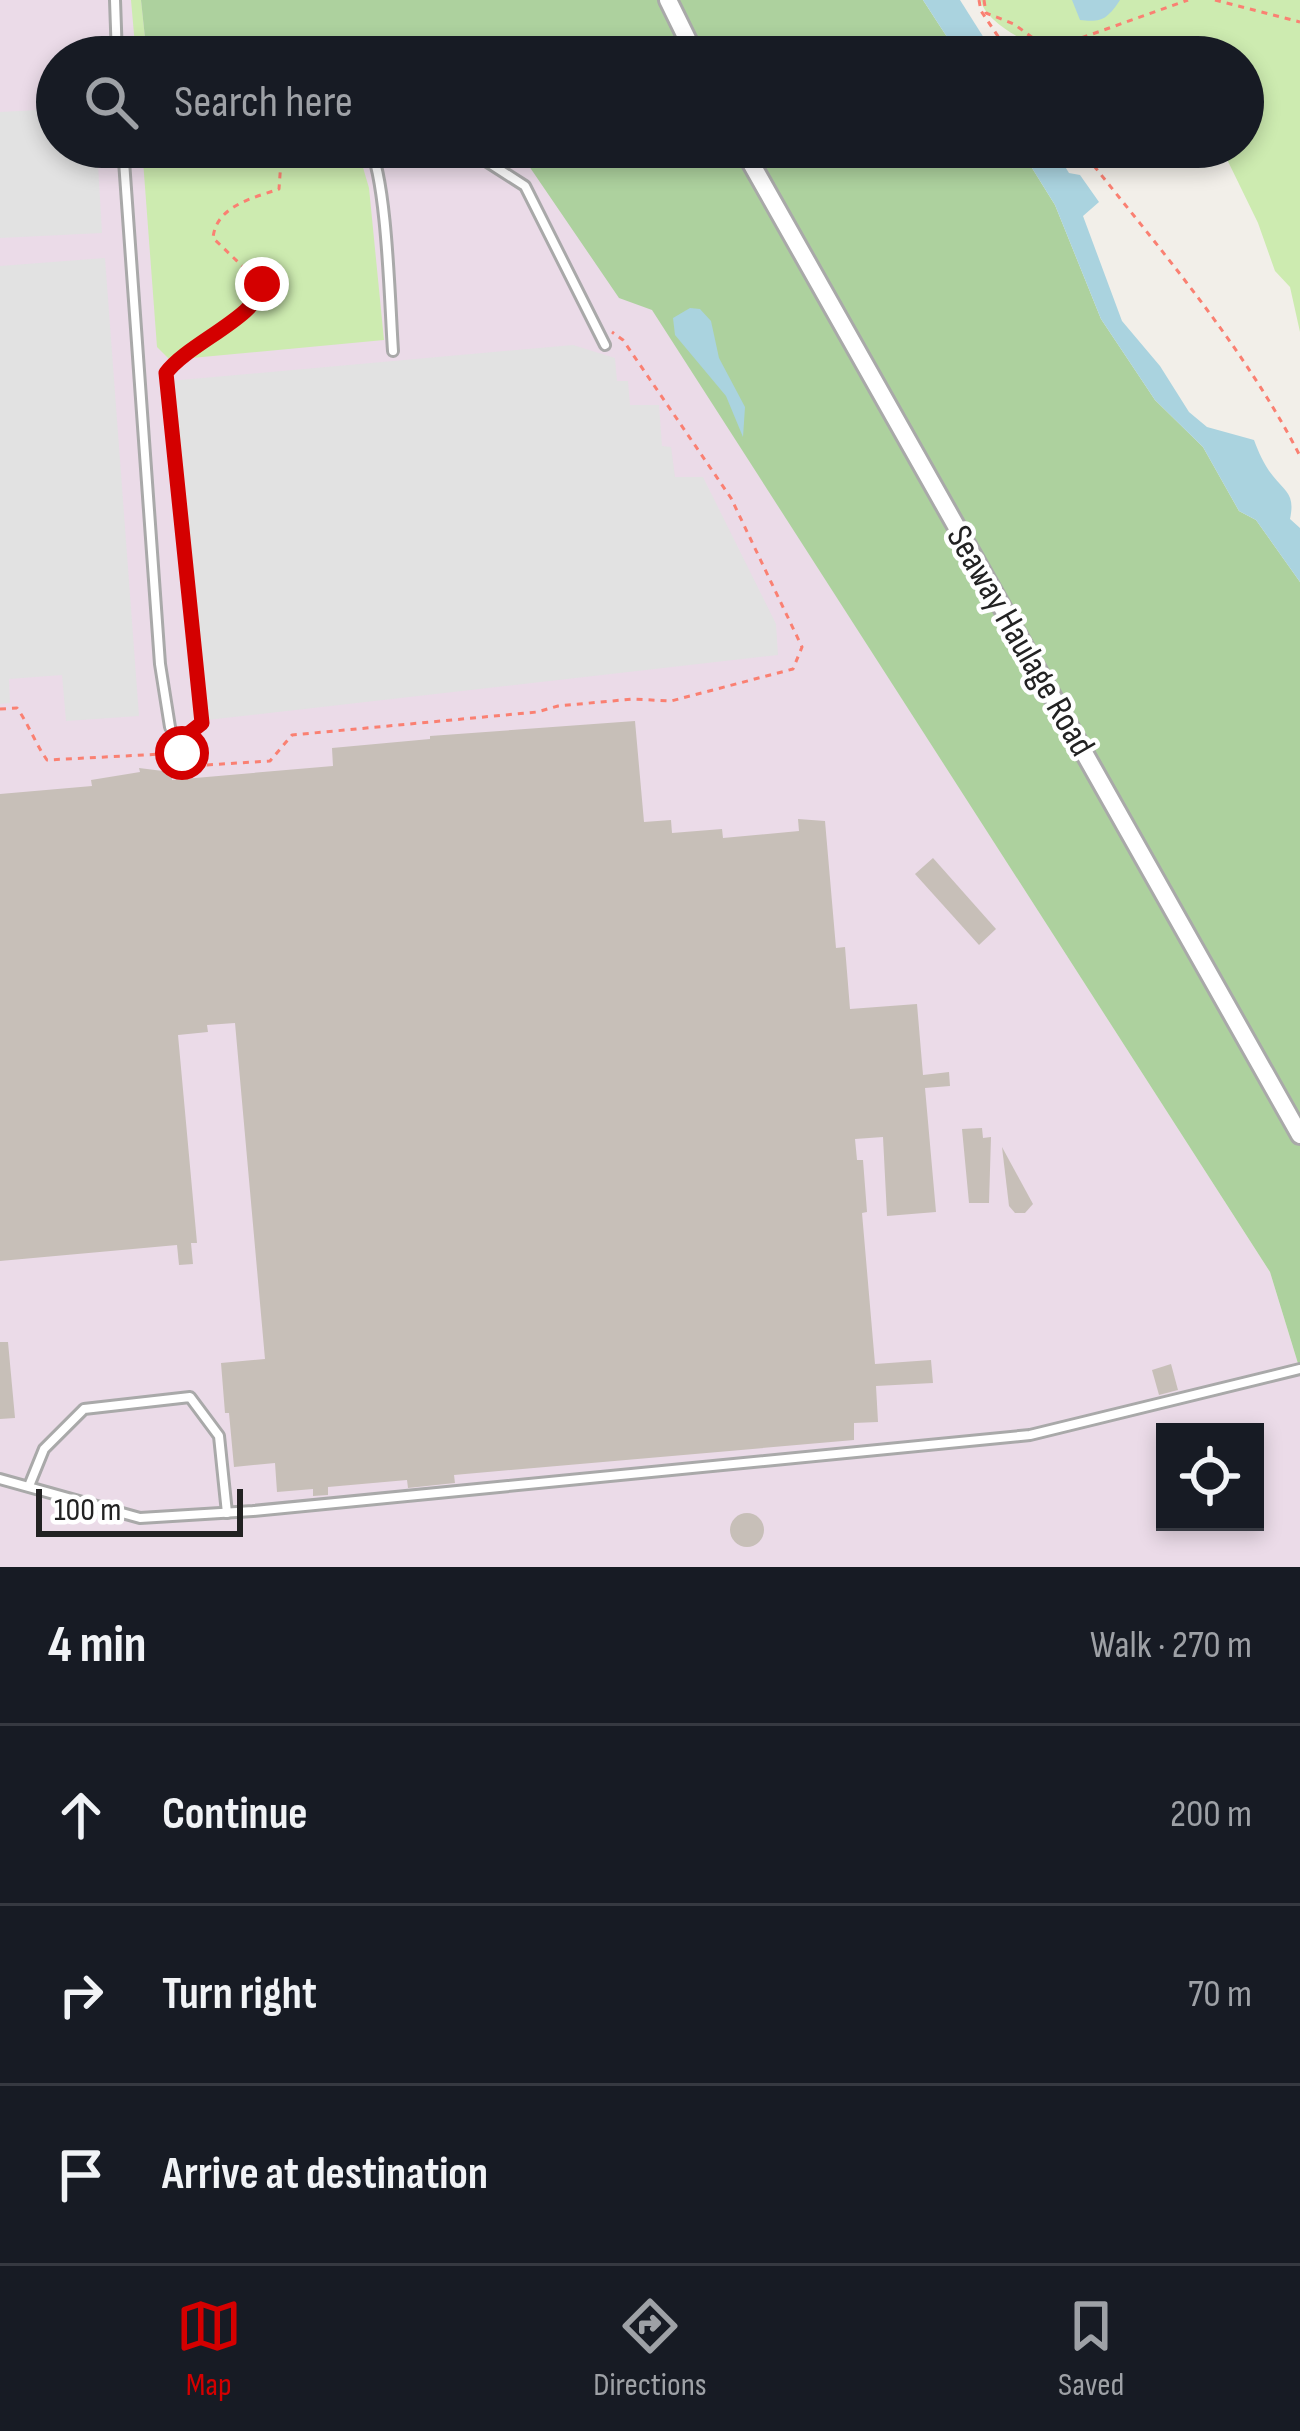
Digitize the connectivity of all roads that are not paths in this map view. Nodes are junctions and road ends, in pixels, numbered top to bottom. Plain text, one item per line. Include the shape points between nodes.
1 (115, 0) edge
2 (668, 0) edge
3 (118, 36) edge
4 (686, 36) edge
5 (125, 168) edge
6 (376, 168) edge
7 (497, 168) edge
8 (754, 168) edge
9 (605, 346) dead end
10 (393, 350) dead end
11 (170, 727) dead end
12 (1300, 1135) edge
13 (1300, 1370) edge
14 (0, 1479) edge
15 (29, 1486) junction
16 (226, 1513) junction

1 - 3 lane
2 - 4 street
5 - 11 lane
6 - 10 lane
7 - 9 lane via 524,186
8 - 12 street, Seaway Haulage Road
13 - 16 lane via 1030,1435
14 - 15 lane
15 - 16 lane via 140,1518
15 - 16 lane via 44,1448 84,1408 190,1397 219,1436

